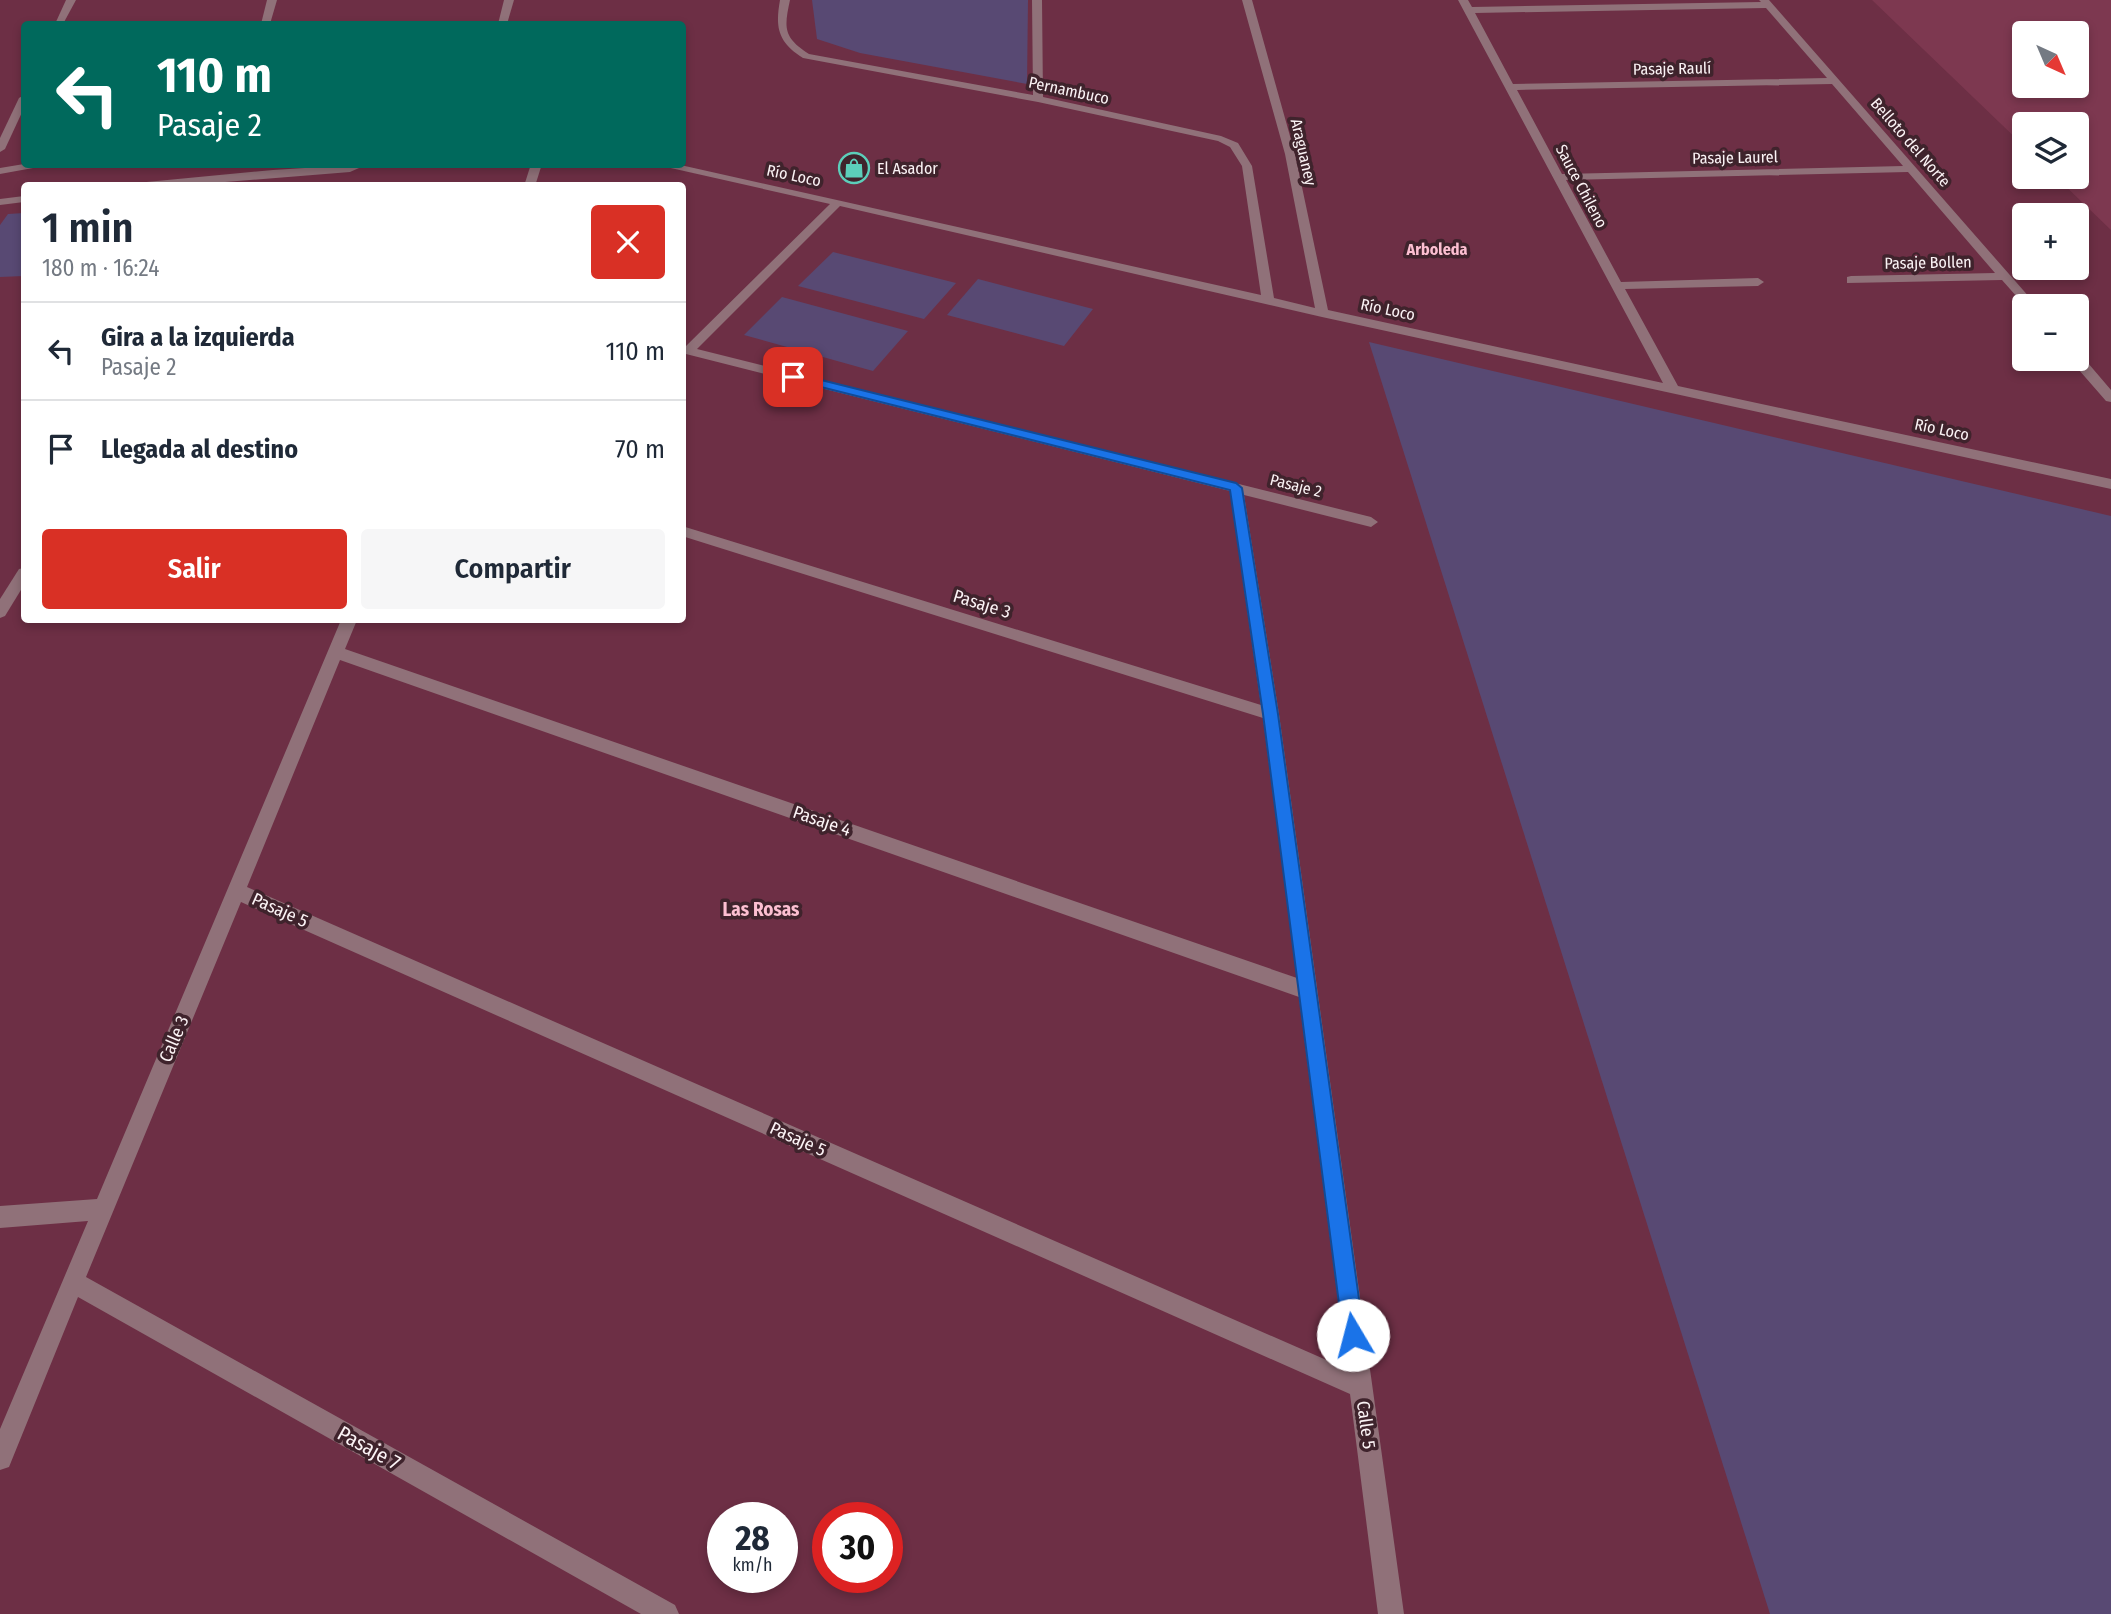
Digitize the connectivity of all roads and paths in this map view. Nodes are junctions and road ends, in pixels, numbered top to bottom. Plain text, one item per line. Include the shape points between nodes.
1 (71, 0) edge
2 (272, 0) edge
3 (509, 0) edge
4 (785, 0) edge
5 (1037, 0) edge
6 (1247, 0) edge
7 (1766, 2) edge
8 (1466, 5) edge
9 (61, 21) edge
10 (266, 21) edge
11 (503, 21) edge
12 (1835, 80) junction
13 (1510, 87) junction
14 (1038, 99) junction
15 (21, 104) edge
16 (0, 149) edge
17 (21, 168) edge
18 (353, 168) edge
19 (677, 168) edge
20 (1912, 169) junction
21 (0, 171) edge
22 (273, 173) junction
23 (1559, 177) junction
24 (178, 182) edge
25 (267, 182) edge
26 (21, 199) edge
27 (0, 202) edge
28 (838, 202) junction
29 (2005, 276) junction
30 (1851, 280) dead end
31 (1758, 282) dead end
32 (1618, 286) junction
33 (2021, 294) edge
34 (1268, 299) junction
35 (1322, 313) junction
36 (686, 350) edge
37 (2087, 371) edge
38 (1672, 387) junction
39 (2111, 398) edge
40 (2111, 484) edge
41 (1236, 488) junction
42 (1371, 522) dead end
43 (686, 532) edge
44 (21, 578) edge
45 (0, 612) edge
46 (348, 623) edge
47 (336, 652) junction
48 (1270, 714) junction
49 (236, 891) junction
50 (1308, 991) junction
51 (104, 1209) junction
52 (0, 1217) edge
53 (73, 1282) junction
54 (1361, 1387) junction
55 (0, 1458) edge
56 (666, 1614) edge
57 (1391, 1614) edge

1 - 9 street
2 - 10 street
3 - 11 street
4 - 14 street, Pernambuco via 780,27 783,39 806,56
5 - 14 street
6 - 35 street, Araguaney via 1290,154
7 - 8 street
7 - 12 street, Belloto del Norte
8 - 13 street, Sauce Chileno
12 - 13 street, Pasaje Raulí
12 - 20 street, Belloto del Norte
13 - 23 street, Sauce Chileno
14 - 34 street, Pernambuco via 1234,145 1247,166
15 - 16 street
17 - 21 street
18 - 22 street
19 - 28 street, Río Loco
20 - 23 street, Pasaje Laurel
20 - 29 street, Belloto del Norte
22 - 24 street
22 - 25 street
23 - 32 street, Sauce Chileno
26 - 27 street
28 - 34 street, Río Loco
28 - 36 street
29 - 30 street, Pasaje Bollen
29 - 33 street, Belloto del Norte
31 - 32 street
32 - 38 street, Sauce Chileno
34 - 35 street, Río Loco
35 - 38 street, Río Loco
36 - 41 street, Pasaje 2
37 - 39 street
38 - 40 street, Río Loco
41 - 42 street, Pasaje 2
41 - 48 street, Calle 5
43 - 48 street, Pasaje 3
44 - 45 street
46 - 47 street, Calle 3
47 - 49 street, Calle 3
47 - 50 street, Pasaje 4
48 - 50 street, Calle 5
49 - 51 street, Calle 3
49 - 54 street, Pasaje 5
50 - 54 street, Calle 5
51 - 52 street
51 - 53 street, Calle 3
53 - 55 street, Calle 3
53 - 56 street, Pasaje 7
54 - 57 street, Calle 5

